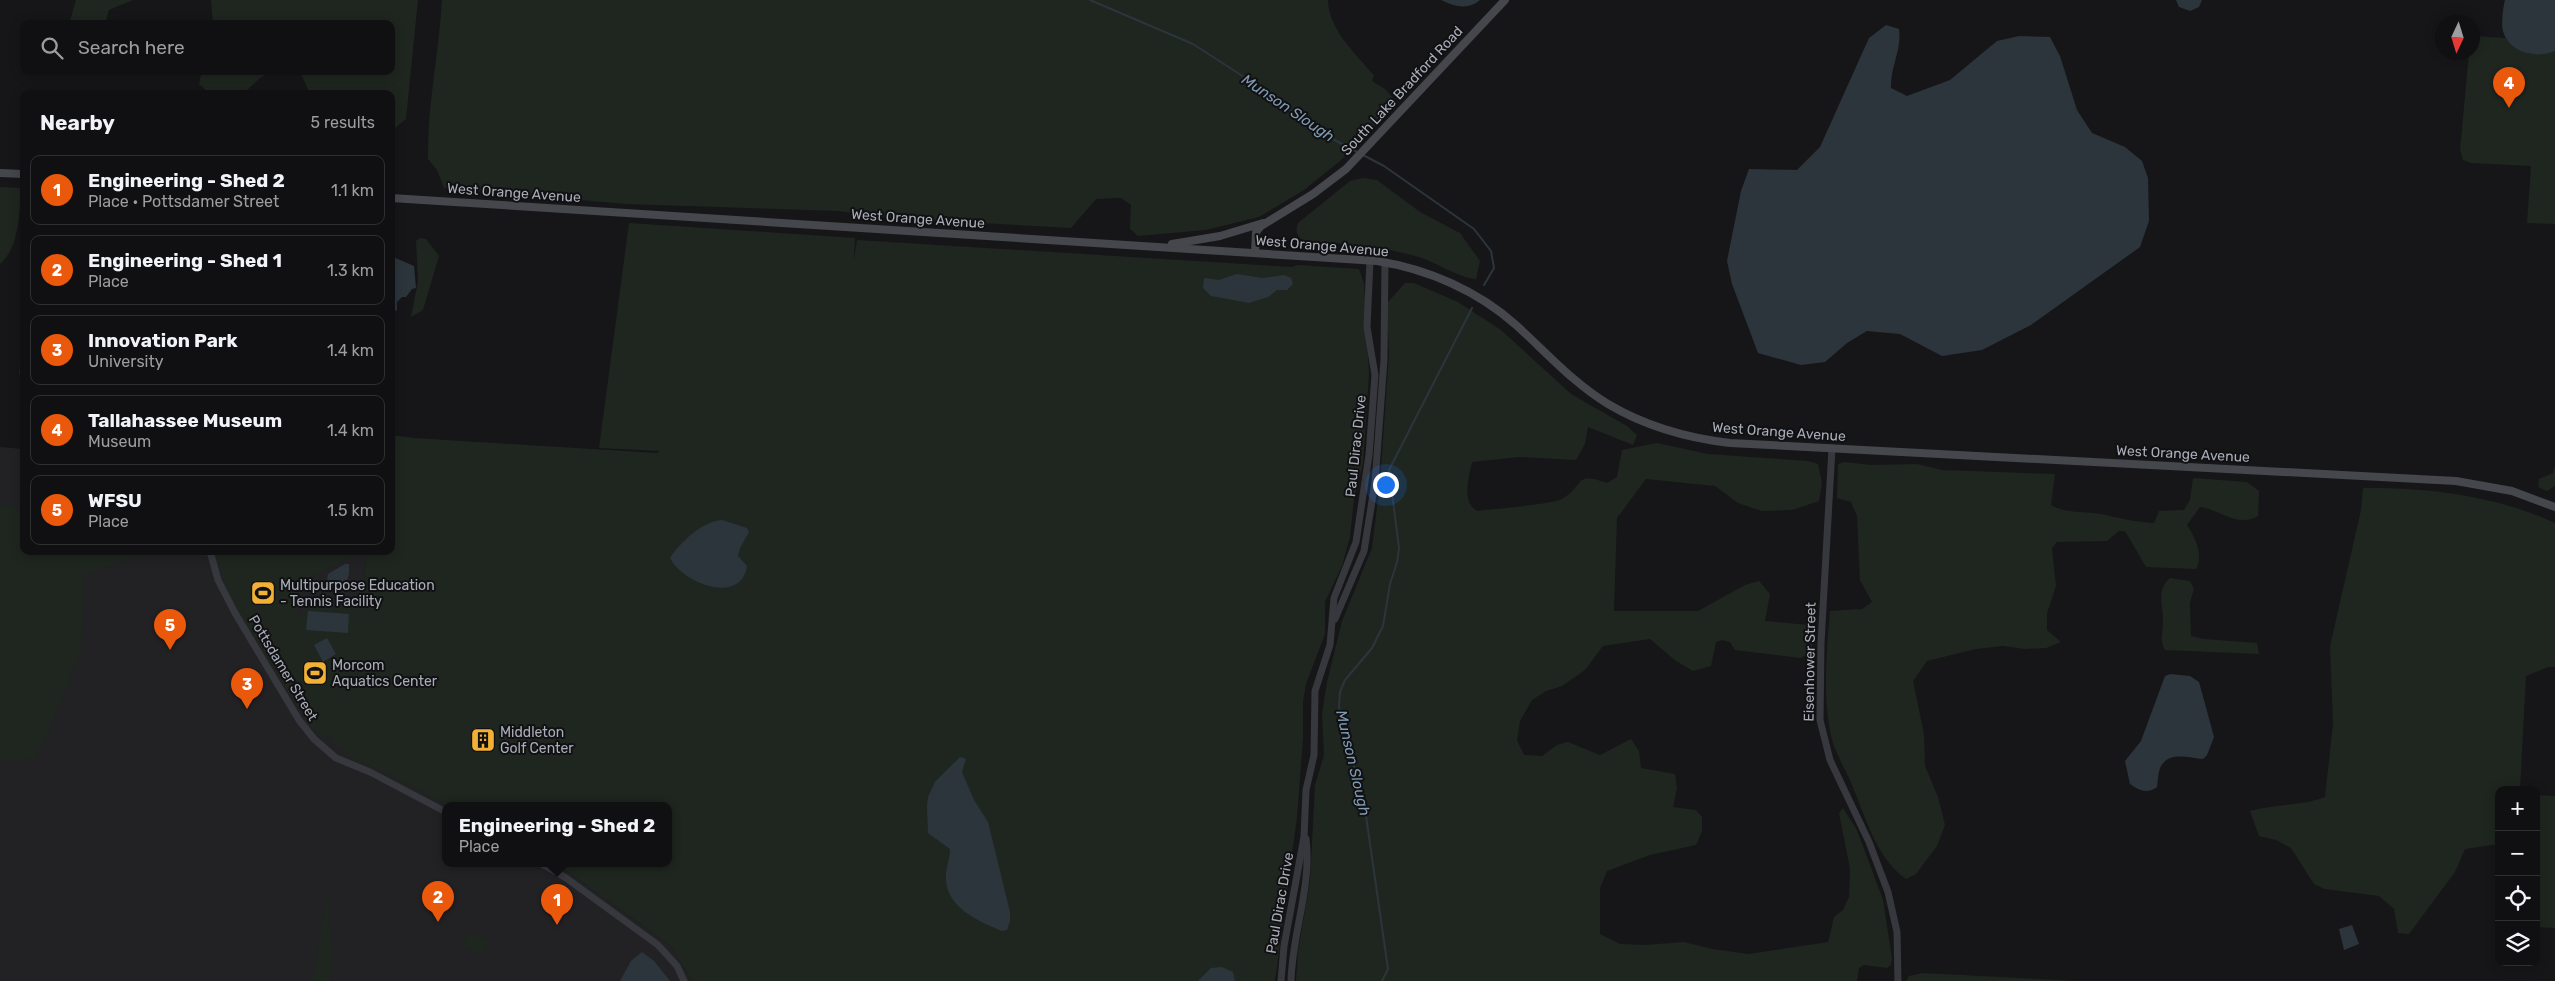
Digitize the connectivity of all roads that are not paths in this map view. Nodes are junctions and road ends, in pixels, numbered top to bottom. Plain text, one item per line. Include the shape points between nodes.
1 (1505, 0) edge
2 (0, 173) edge
3 (20, 174) edge
4 (395, 198) edge
5 (1267, 221) junction
6 (1148, 246) junction
7 (1254, 253) junction
8 (1370, 260) junction
9 (1385, 262) junction
10 (1832, 448) junction
11 (2555, 507) edge
12 (211, 555) edge
13 (1332, 631) junction
14 (442, 810) edge
15 (1305, 828) junction
16 (547, 867) edge
17 (684, 981) edge
18 (1281, 981) edge
19 (1291, 981) edge
20 (1898, 981) edge

1 - 5 main road, South Lake Bradford Road via 1353,162 1313,194
2 - 3 main road
4 - 6 main road, West Orange Avenue
5 - 6 main road, South Lake Bradford Road via 1212,238
5 - 7 main road via 1257,231
6 - 7 main road, West Orange Avenue
7 - 8 main road, West Orange Avenue
8 - 9 main road, West Orange Avenue
8 - 13 street, Paul Dirac Drive via 1367,327 1375,375 1372,434 1356,542 1334,598
9 - 10 main road, West Orange Avenue via 1436,277 1482,300 1514,323 1577,382 1607,404 1638,419 1673,432 1714,441
9 - 13 street, Paul Dirac Drive via 1384,360 1374,490 1364,551 1340,603
10 - 11 main road, West Orange Avenue via 2456,481 2512,491
10 - 20 street, Eisenhower Street via 1820,720 1830,760 1870,842 1888,892 1897,932
12 - 14 street, Pottsdamer Street via 225,594 307,731 336,758
13 - 15 street, Paul Dirac Drive via 1314,698 1314,748 1306,790
15 - 18 street, Paul Dirac Drive
15 - 19 street, Paul Dirac Drive via 1306,882 1293,950
16 - 17 street via 658,945 677,966

